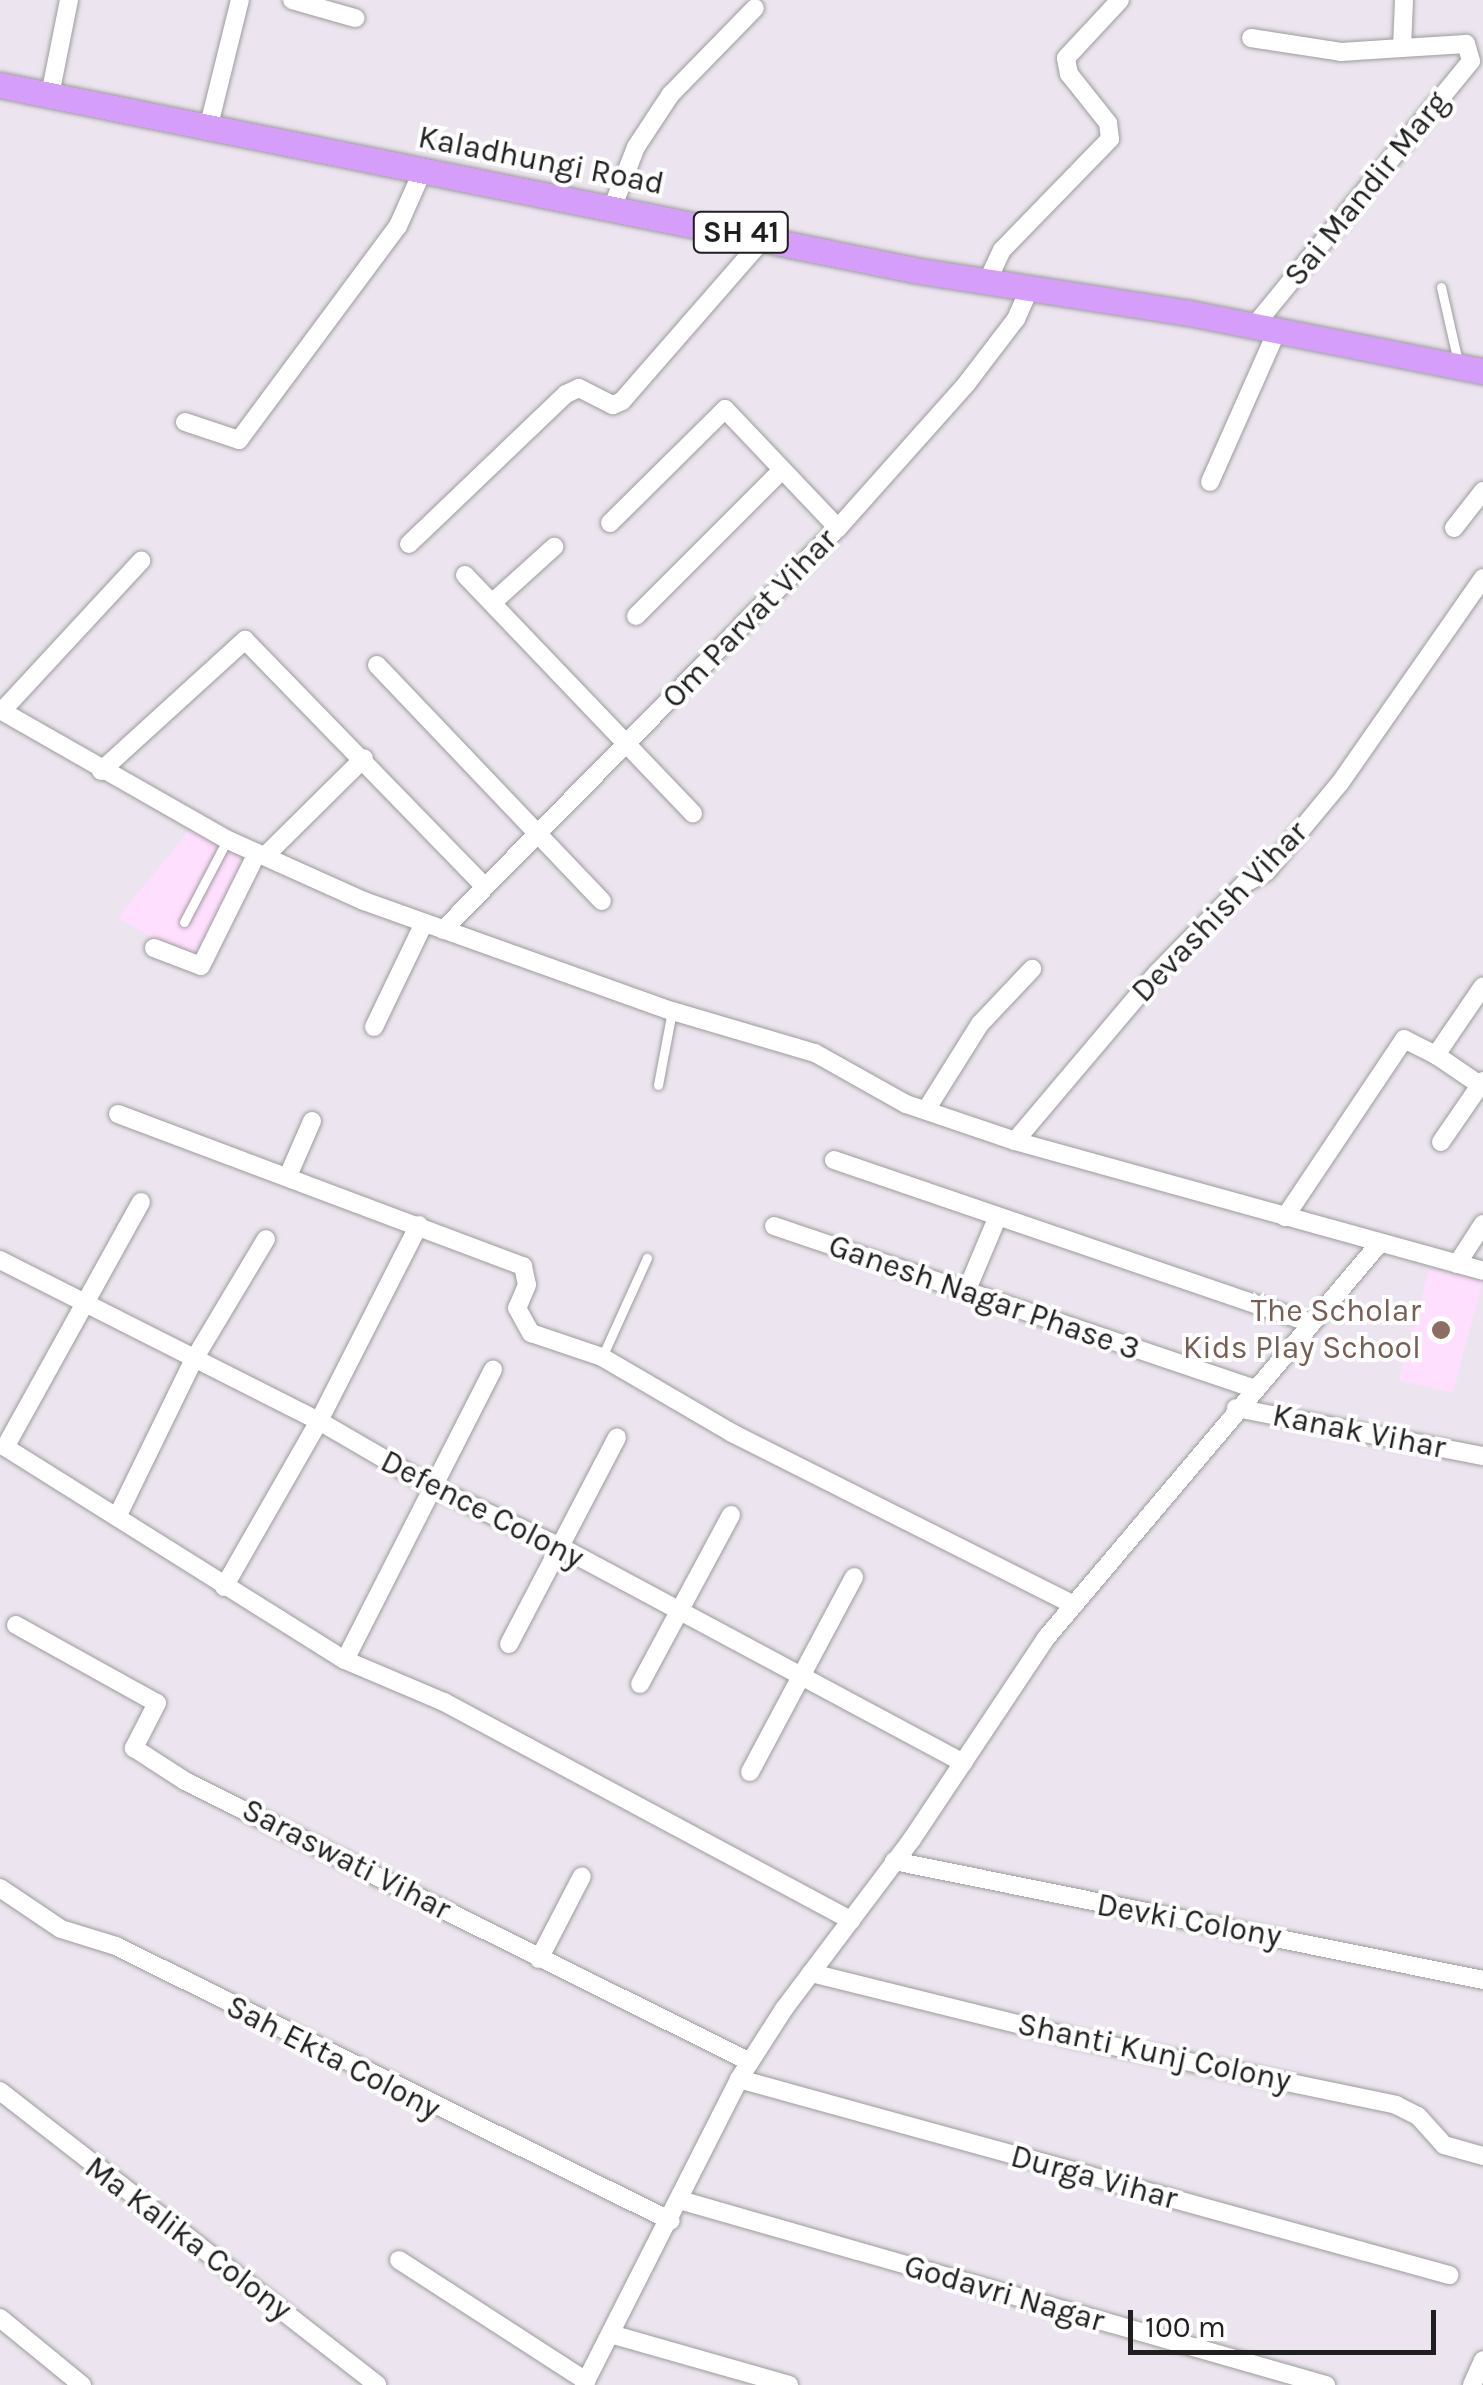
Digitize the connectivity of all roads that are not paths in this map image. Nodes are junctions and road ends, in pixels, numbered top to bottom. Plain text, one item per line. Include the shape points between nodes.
1 (69, 0) edge
2 (240, 0) edge
3 (292, 0) edge
4 (1120, 0) edge
5 (1404, 0) edge
6 (755, 8) dead end
7 (355, 18) dead end
8 (1251, 38) dead end
9 (1402, 48) junction
10 (1477, 56) edge
11 (0, 85) edge
12 (50, 95) junction
13 (208, 129) junction
14 (422, 172) junction
15 (613, 206) junction
16 (764, 237) junction
17 (987, 282) junction
18 (1441, 286) dead end
19 (1030, 288) junction
20 (1266, 328) junction
21 (1471, 369) edge
22 (185, 422) dead end
23 (780, 471) junction
24 (1210, 482) dead end
25 (1483, 492) edge
26 (610, 524) dead end
27 (838, 528) junction
28 (1454, 528) dead end
29 (409, 544) dead end
30 (554, 547) dead end
31 (141, 561) dead end
32 (465, 574) dead end
33 (1483, 578) edge
34 (492, 603) junction
35 (636, 616) dead end
36 (376, 665) dead end
37 (1, 711) edge
38 (629, 744) junction
39 (364, 758) junction
40 (101, 770) junction
41 (693, 814) dead end
42 (538, 835) junction
43 (228, 840) junction
44 (261, 854) junction
45 (484, 886) junction
46 (602, 901) dead end
47 (184, 922) dead end
48 (424, 923) junction
49 (443, 930) junction
50 (154, 948) dead end
51 (1032, 968) dead end
52 (1483, 986) edge
53 (672, 1011) junction
54 (374, 1027) dead end
55 (1436, 1056) junction
56 (1482, 1083) edge
57 (658, 1084) dead end
58 (926, 1110) junction
59 (118, 1114) dead end
60 (312, 1120) dead end
61 (1016, 1141) junction
62 (1441, 1142) dead end
63 (834, 1160) dead end
64 (288, 1176) junction
65 (141, 1202) dead end
66 (998, 1216) junction
67 (1285, 1217) junction
68 (1483, 1224) edge
69 (420, 1225) junction
70 (774, 1226) dead end
71 (266, 1238) dead end
72 (1378, 1244) junction
73 (648, 1258) dead end
74 (0, 1260) edge
75 (1458, 1264) junction
76 (1483, 1271) edge
77 (966, 1292) junction
78 (84, 1307) junction
79 (1308, 1322) junction
80 (602, 1357) junction
81 (193, 1360) junction
82 (493, 1370) dead end
83 (1252, 1388) junction
84 (1236, 1408) junction
85 (319, 1421) junction
86 (617, 1437) dead end
87 (1483, 1456) edge
88 (434, 1488) junction
89 (731, 1515) dead end
90 (116, 1517) junction
91 (557, 1545) junction
92 (854, 1578) dead end
93 (224, 1587) junction
94 (1074, 1605) junction
95 (677, 1614) junction
96 (16, 1624) dead end
97 (509, 1644) dead end
98 (345, 1660) junction
99 (800, 1676) junction
100 (640, 1684) dead end
101 (962, 1763) junction
102 (750, 1772) dead end
103 (894, 1862) junction
104 (582, 1876) dead end
105 (0, 1888) edge
106 (850, 1920) junction
107 (539, 1960) junction
108 (810, 1973) junction
109 (1483, 1980) edge
110 (750, 2062) junction
111 (739, 2080) junction
112 (0, 2090) edge
113 (1483, 2156) edge
114 (682, 2201) junction
115 (671, 2221) junction
116 (398, 2260) dead end
117 (1448, 2275) dead end
118 (0, 2318) edge
119 (614, 2335) junction
120 (1483, 2360) edge
121 (585, 2383) edge
122 (82, 2385) edge
123 (376, 2385) edge
124 (789, 2385) edge
125 (1326, 2385) edge
126 (1472, 2385) edge

1 - 12 street
2 - 13 street
3 - 7 street
4 - 17 street via 1066,58 1069,74 1108,123 1110,139 1002,250
5 - 9 street, Sai Mandir Marg
6 - 15 street via 671,94 636,147
8 - 9 street via 1340,52
9 - 10 street, Sai Mandir Marg via 1466,44
10 - 20 street, Sai Mandir Marg
11 - 12 main road, Kaladhungi Road / SH 41
12 - 13 main road, Kaladhungi Road / SH 41
13 - 14 main road, Kaladhungi Road / SH 41
14 - 15 main road, Kaladhungi Road / SH 41
14 - 22 street via 398,226 239,440
15 - 16 main road, Kaladhungi Road / SH 41
16 - 17 main road, Kaladhungi Road / SH 41
16 - 29 street via 622,401 613,405 578,388 566,394
17 - 19 main road, Kaladhungi Road / SH 41
18 - 21 lane
19 - 20 main road, Kaladhungi Road / SH 41
19 - 27 street, Om Parvat Vihar via 1016,319 966,382
20 - 21 main road, Kaladhungi Road / SH 41
20 - 24 street, Sai Mandir Marg
23 - 26 street via 725,410
23 - 27 street
23 - 35 street
25 - 28 street
27 - 38 street, Om Parvat Vihar
30 - 34 street
31 - 37 street
32 - 34 street
33 - 61 street, Devashish Vihar via 1340,783 1266,872 1246,883 1158,973
34 - 38 street
36 - 42 street
37 - 40 street
38 - 41 street
38 - 42 street, Om Parvat Vihar
39 - 40 street via 245,640
39 - 44 street
39 - 45 street
40 - 43 street
42 - 45 street, Om Parvat Vihar
42 - 46 street
43 - 44 street
43 - 47 lane
44 - 48 street
44 - 50 street via 201,966
45 - 49 street, Om Parvat Vihar
48 - 49 street
48 - 54 street
49 - 53 street
51 - 58 street via 980,1024
52 - 55 street
53 - 57 lane
53 - 58 street via 815,1053
55 - 56 street
55 - 67 street via 1404,1040
56 - 62 street
58 - 61 street
59 - 64 street
60 - 64 street
61 - 67 street
63 - 66 street
64 - 69 street
65 - 78 street
66 - 77 street
66 - 79 street
67 - 72 street
68 - 75 street
69 - 80 street via 523,1266 527,1286 517,1308 520,1323 531,1334
69 - 85 street
70 - 77 street, Ganesh Nagar Phase 3
71 - 81 street
72 - 75 street
72 - 79 street
73 - 80 lane
74 - 78 street, Defence Colony
75 - 76 street
77 - 83 street, Ganesh Nagar Phase 3
78 - 81 street, Defence Colony
78 - 90 street via 5,1447
79 - 83 street
80 - 94 street via 732,1433
81 - 85 street, Defence Colony
81 - 90 street
82 - 88 street
83 - 84 street
84 - 87 street, Kanak Vihar
84 - 94 street
85 - 88 street, Defence Colony
85 - 93 street
86 - 91 street
88 - 91 street, Defence Colony
88 - 98 street
89 - 95 street
90 - 93 street
91 - 95 street, Defence Colony
91 - 97 street
92 - 99 street
93 - 98 street
94 - 101 street
95 - 99 street, Defence Colony
95 - 100 street
96 - 107 street, Saraswati Vihar via 158,1704 134,1748 185,1781
98 - 106 street via 444,1702
99 - 101 street, Defence Colony
99 - 102 street
101 - 103 street
103 - 106 street
103 - 109 street, Devki Colony
104 - 107 street
105 - 115 street, Sah Ekta Colony via 61,1929 116,1946
106 - 108 street
107 - 110 street, Saraswati Vihar
108 - 110 street
108 - 113 street, Shanti Kunj Colony via 1069,2037 1396,2105 1418,2116 1444,2145
110 - 111 street
111 - 114 street
111 - 117 street, Durga Vihar
112 - 123 street, Ma Kalika Colony
114 - 115 street
114 - 125 street, Godavri Nagar
115 - 119 street
116 - 121 street
118 - 122 street
119 - 121 street
119 - 124 street
120 - 126 street

